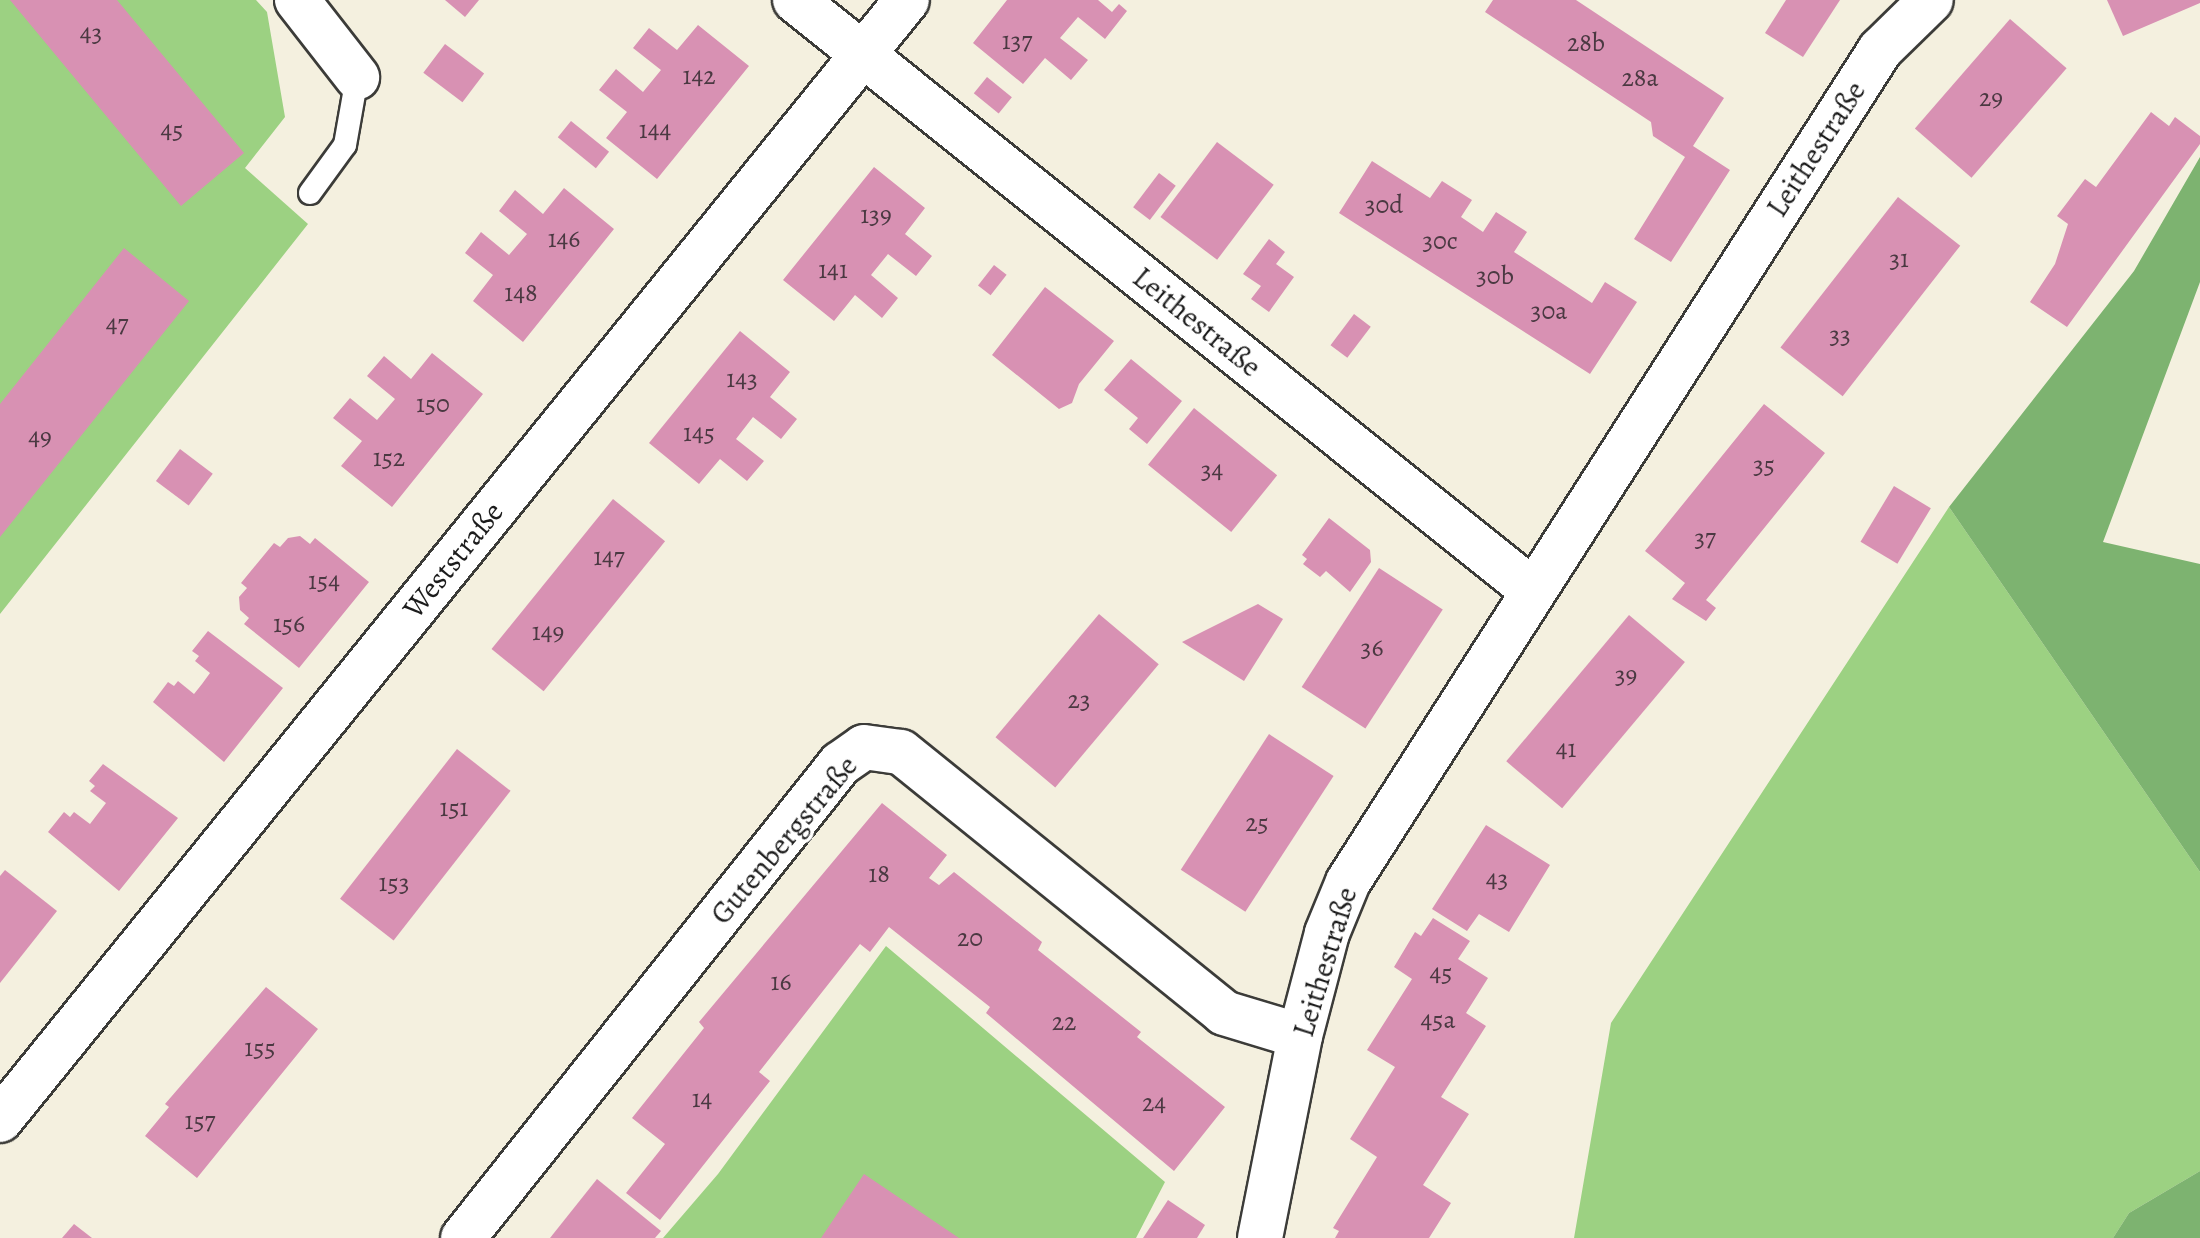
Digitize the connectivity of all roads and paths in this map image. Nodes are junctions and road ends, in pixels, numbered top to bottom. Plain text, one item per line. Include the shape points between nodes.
1 (297, 0) edge
2 (795, 0) edge
3 (907, 0) edge
4 (1931, 0) edge
5 (862, 55) junction
6 (357, 77) joint
7 (310, 193) dead end
8 (1532, 590) junction
9 (1300, 1036) junction
10 (0, 1120) edge
11 (463, 1238) edge
12 (1260, 1238) edge

1 - 6 street
2 - 5 street, Leithestraße
3 - 5 street, Weststraße
4 - 8 street, Leithestraße via 1880,50
5 - 8 street, Leithestraße
5 - 10 street, Weststraße
6 - 7 lane via 345,145
8 - 9 street, Leithestraße via 1348,882 1327,933
9 - 11 street, Gutenbergstraße via 1224,1013 901,752 864,747 840,764
9 - 12 street, Leithestraße

